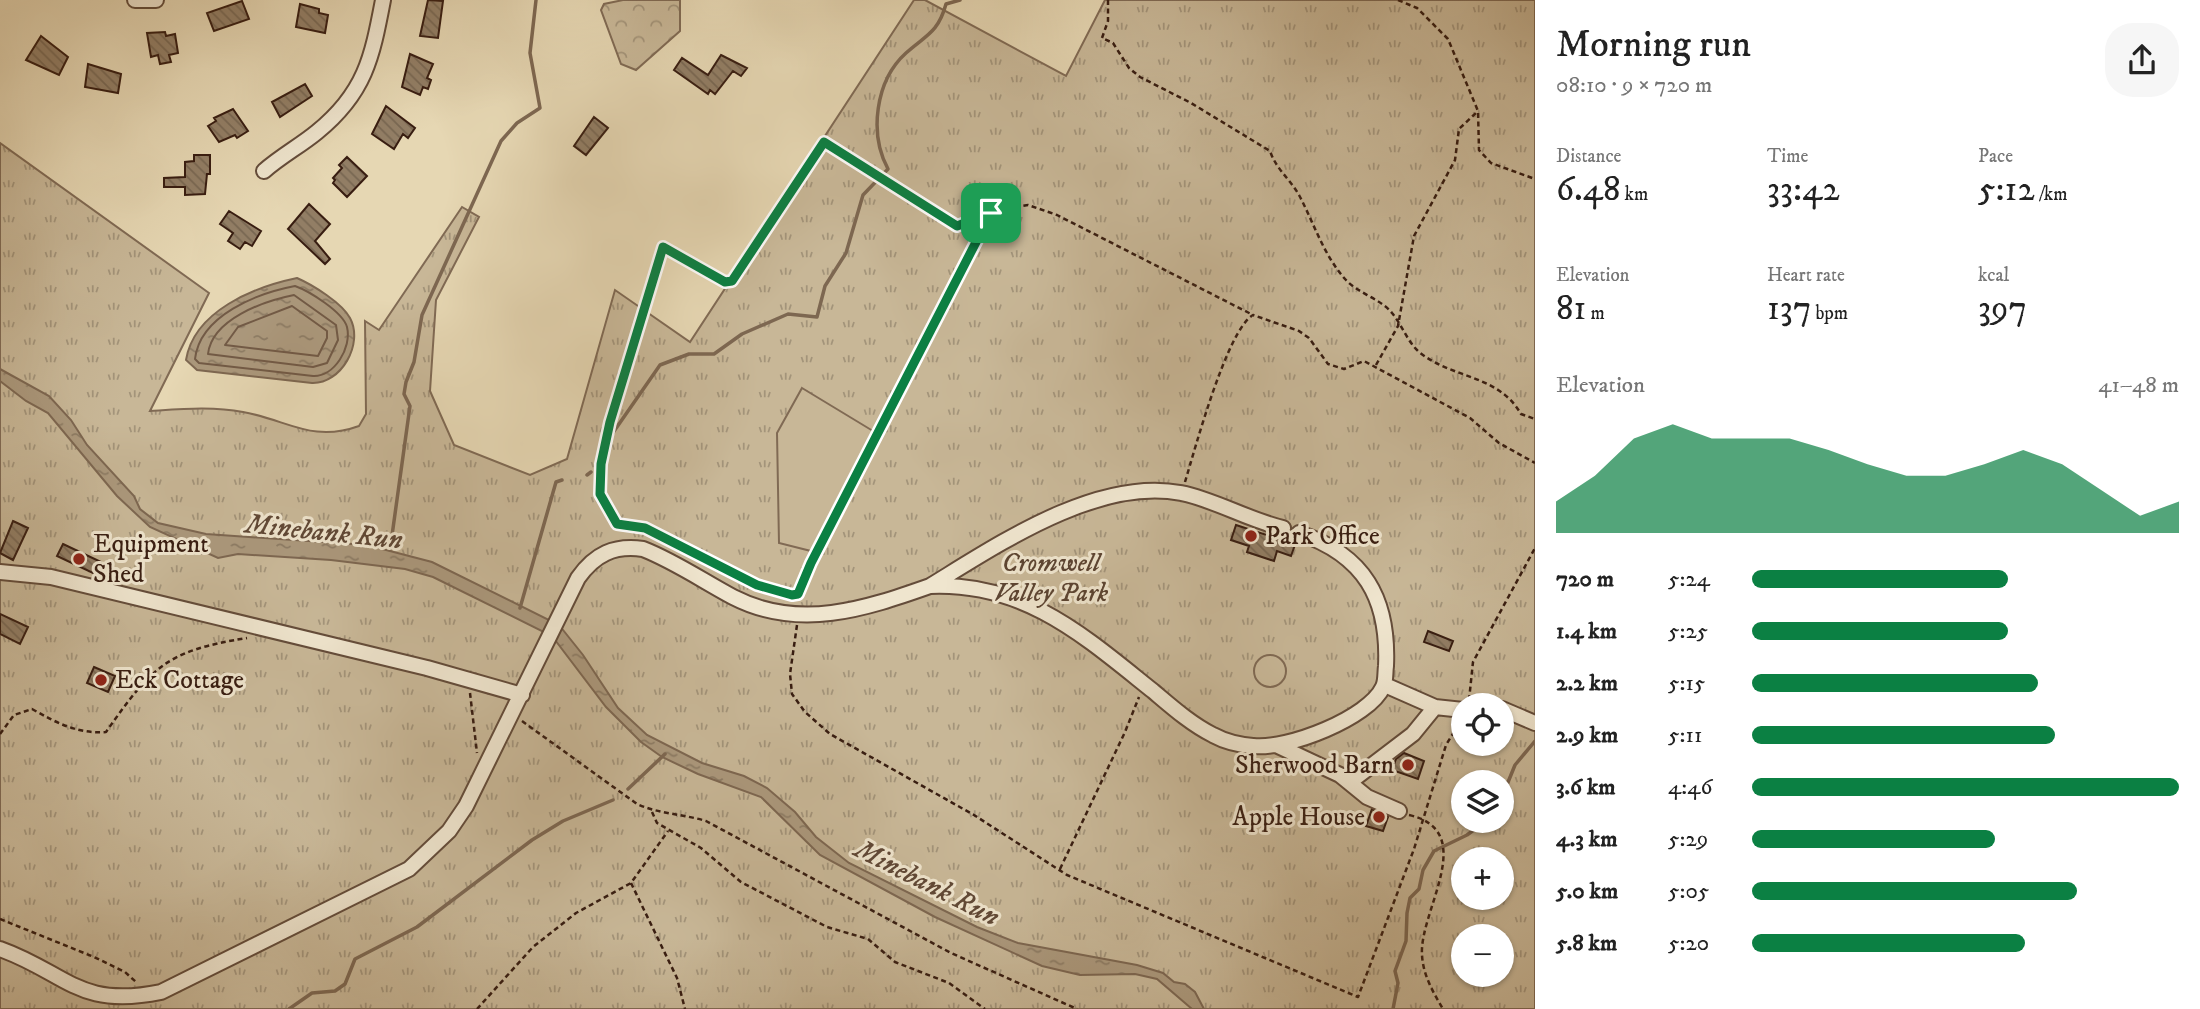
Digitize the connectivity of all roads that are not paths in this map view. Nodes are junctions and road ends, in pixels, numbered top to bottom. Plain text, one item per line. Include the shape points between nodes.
1 (135, 0) edge
2 (156, 0) edge
3 (383, 0) edge
4 (264, 171) dead end
5 (1283, 528) dead end
6 (1299, 533) dead end
7 (974, 560) junction
8 (0, 572) edge
9 (930, 586) junction
10 (978, 588) junction
11 (1385, 685) junction
12 (522, 695) junction
13 (1435, 707) junction
14 (1451, 709) edge
15 (1514, 714) edge
16 (1533, 722) edge
17 (1276, 745) junction
18 (1350, 782) junction
19 (1399, 811) dead end
20 (0, 949) edge

1 - 2 street
3 - 4 street via 373,52 355,92 328,122
5 - 7 street via 1182,494 1130,493 1063,513
6 - 11 street via 1346,556 1376,595 1385,635
7 - 9 street
7 - 10 street
8 - 12 street via 65,580
9 - 10 street
9 - 12 street via 866,608 798,615 761,609 660,555 629,547 604,553 587,566
10 - 17 street via 1066,622 1213,736 1255,747
11 - 13 street
11 - 17 street via 1375,700 1349,719
12 - 20 street via 449,831 430,853 388,882 161,992 124,1005 85,1000
13 - 14 street
13 - 18 street via 1413,734
15 - 16 street
17 - 18 street
18 - 19 street via 1367,797

